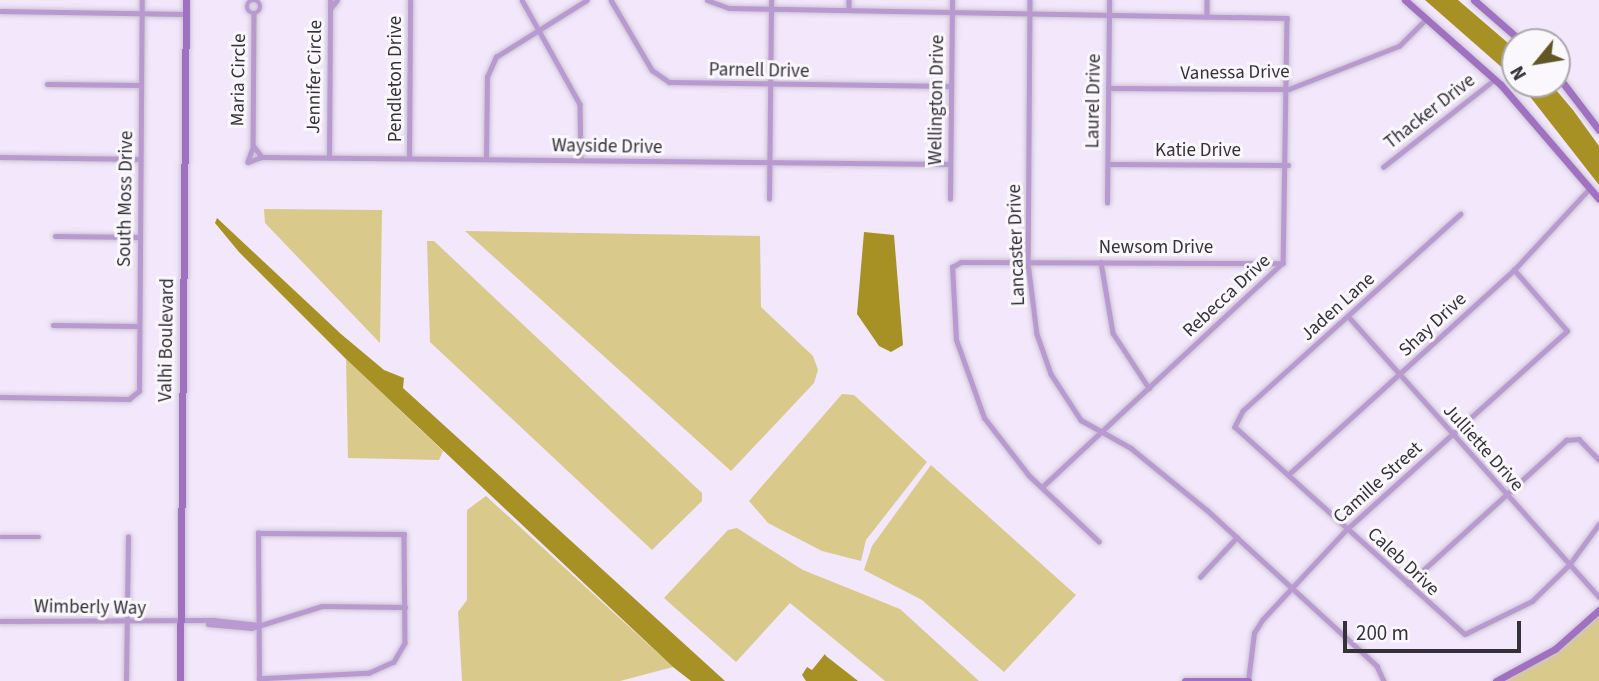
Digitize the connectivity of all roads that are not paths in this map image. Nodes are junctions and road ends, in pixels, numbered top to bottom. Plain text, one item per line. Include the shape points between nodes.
1 (142, 0) edge
2 (186, 0) edge
3 (330, 0) edge
4 (337, 0) edge
5 (410, 0) edge
6 (522, 0) edge
7 (587, 0) edge
8 (611, 0) edge
9 (707, 0) edge
10 (771, 0) edge
11 (849, 0) edge
12 (952, 0) edge
13 (1030, 0) edge
14 (1109, 0) edge
15 (1207, 0) edge
16 (1405, 0) edge
17 (1474, 0) edge
18 (1488, 0) edge
19 (1483, 8) junction
20 (330, 9) junction
21 (771, 9) junction
22 (849, 10) junction
23 (0, 11) edge
24 (952, 11) junction
25 (142, 12) junction
26 (1030, 12) junction
27 (1109, 12) junction
28 (186, 13) junction
29 (254, 13) dead end
30 (1207, 13) junction
31 (1427, 18) junction
32 (537, 28) junction
33 (1506, 28) edge
34 (1495, 79) junction
35 (47, 84) dead end
36 (141, 85) junction
37 (771, 85) junction
38 (951, 86) junction
39 (1108, 88) junction
40 (1289, 89) junction
41 (1571, 93) edge
42 (1599, 130) edge
43 (253, 148) junction
44 (0, 157) edge
45 (262, 157) junction
46 (329, 158) junction
47 (140, 159) junction
48 (409, 159) junction
49 (486, 159) junction
50 (581, 160) junction
51 (770, 162) junction
52 (950, 163) junction
53 (1108, 164) junction
54 (1288, 165) junction
55 (1383, 167) dead end
56 (1590, 188) junction
57 (769, 199) dead end
58 (950, 200) dead end
59 (1599, 200) edge
60 (1107, 203) dead end
61 (1461, 214) dead end
62 (55, 236) dead end
63 (139, 237) junction
64 (1101, 261) junction
65 (1028, 263) junction
66 (1283, 263) junction
67 (1514, 270) junction
68 (1348, 316) junction
69 (53, 325) dead end
70 (138, 326) junction
71 (1400, 375) junction
72 (1149, 388) junction
73 (0, 397) edge
74 (1234, 421) joint
75 (1102, 434) junction
76 (1453, 434) junction
77 (1599, 460) edge
78 (1288, 475) junction
79 (1043, 487) junction
80 (1506, 495) junction
81 (1599, 524) edge
82 (1347, 529) junction
83 (0, 537) edge
84 (39, 537) dead end
85 (128, 537) dead end
86 (1237, 537) junction
87 (1099, 542) dead end
88 (1569, 565) junction
89 (1200, 577) dead end
90 (1408, 584) junction
91 (1292, 588) junction
92 (1599, 597) edge
93 (405, 607) junction
94 (1599, 610) edge
95 (0, 621) edge
96 (127, 622) junction
97 (181, 624) junction
98 (258, 625) junction
99 (259, 679) edge
100 (126, 681) edge
101 (180, 681) edge
102 (1185, 681) edge
103 (1248, 681) edge
104 (1384, 681) edge
105 (1496, 681) edge

1 - 25 street, South Moss Drive
2 - 28 street, Valhi Boulevard
3 - 20 street
4 - 20 street, Jennifer Circle
5 - 48 street, Pendleton Drive
6 - 32 street
7 - 32 street
8 - 37 street, Parnell Drive via 662,79
9 - 21 street via 729,8
10 - 21 street
11 - 22 street
12 - 24 street, Wellington Drive
13 - 26 street, Lancaster Drive
14 - 27 street, Laurel Drive
15 - 30 street
16 - 31 street
17 - 19 street
18 - 19 street
19 - 33 street
20 - 46 street, Jennifer Circle
21 - 22 street
21 - 37 street
22 - 24 street
23 - 25 street
24 - 26 street
24 - 38 street, Wellington Drive
25 - 28 street
25 - 36 street, South Moss Drive
26 - 27 street
26 - 65 street, Lancaster Drive
27 - 30 street
27 - 39 street, Laurel Drive
28 - 97 street, Valhi Boulevard
29 - 43 street, Maria Circle
30 - 40 street, Rebecca Drive via 1286,16
31 - 34 street
31 - 40 street, Vanessa Drive via 1399,46
32 - 49 street via 505,48 490,67
32 - 50 street via 580,104
34 - 55 street, Thacker Drive
34 - 56 street
35 - 36 street
36 - 47 street, South Moss Drive
37 - 38 street, Parnell Drive
37 - 51 street
38 - 52 street, Wellington Drive
39 - 40 street, Vanessa Drive
39 - 53 street, Laurel Drive
40 - 54 street, Rebecca Drive
41 - 42 street
43 - 45 street, Maria Circle
43 - 45 street, Maria Circle via 248,162
44 - 47 street
45 - 46 street, Wayside Drive
46 - 48 street, Wayside Drive
47 - 63 street, South Moss Drive
48 - 49 street, Wayside Drive
49 - 50 street, Wayside Drive
50 - 51 street, Wayside Drive
51 - 52 street, Wayside Drive
51 - 57 street
52 - 58 street, Wellington Drive
53 - 54 street, Katie Drive
53 - 60 street, Laurel Drive
54 - 66 street, Rebecca Drive
56 - 59 street
56 - 67 street, Shay Drive
61 - 68 street, Jaden Lane
62 - 63 street
63 - 70 street, South Moss Drive
64 - 65 street, Newsom Drive
64 - 66 street, Newsom Drive
64 - 72 street via 1113,333
65 - 75 street, Lancaster Drive via 1037,334 1051,374 1082,420
65 - 79 street, Newsom Drive via 961,262 949,275 961,360 984,418 1005,451
66 - 72 street, Rebecca Drive
67 - 71 street, Shay Drive
67 - 76 street, Camille Street via 1567,331
68 - 71 street, Julliette Drive
68 - 74 street, Jaden Lane
69 - 70 street
70 - 73 street, South Moss Drive via 136,397
71 - 76 street, Julliette Drive
71 - 78 street, Shay Drive
72 - 75 street, Rebecca Drive
74 - 78 street, Caleb Drive
75 - 79 street, Rebecca Drive
75 - 86 street, Lancaster Drive via 1131,447
76 - 80 street, Julliette Drive
76 - 82 street, Camille Street
77 - 80 street via 1573,438
78 - 82 street, Caleb Drive
79 - 87 street
80 - 88 street, Julliette Drive
80 - 90 street
81 - 88 street
82 - 90 street, Caleb Drive
82 - 91 street, Camille Street
83 - 84 street
85 - 96 street
86 - 89 street
86 - 91 street, Lancaster Drive
88 - 90 street, Caleb Drive via 1532,601 1465,634
88 - 92 street, Julliette Drive
91 - 103 street, Camille Street via 1257,626
91 - 104 street, Lancaster Drive via 1377,666
93 - 98 street, Wimberly Way via 322,606
93 - 98 street via 404,534 258,533
93 - 99 street via 405,643 383,670
94 - 105 street via 1556,649
95 - 96 street, Wimberly Way
96 - 97 street, Wimberly Way
96 - 100 street
97 - 98 street, Wimberly Way
97 - 101 street, Valhi Boulevard
98 - 99 street
102 - 103 street

